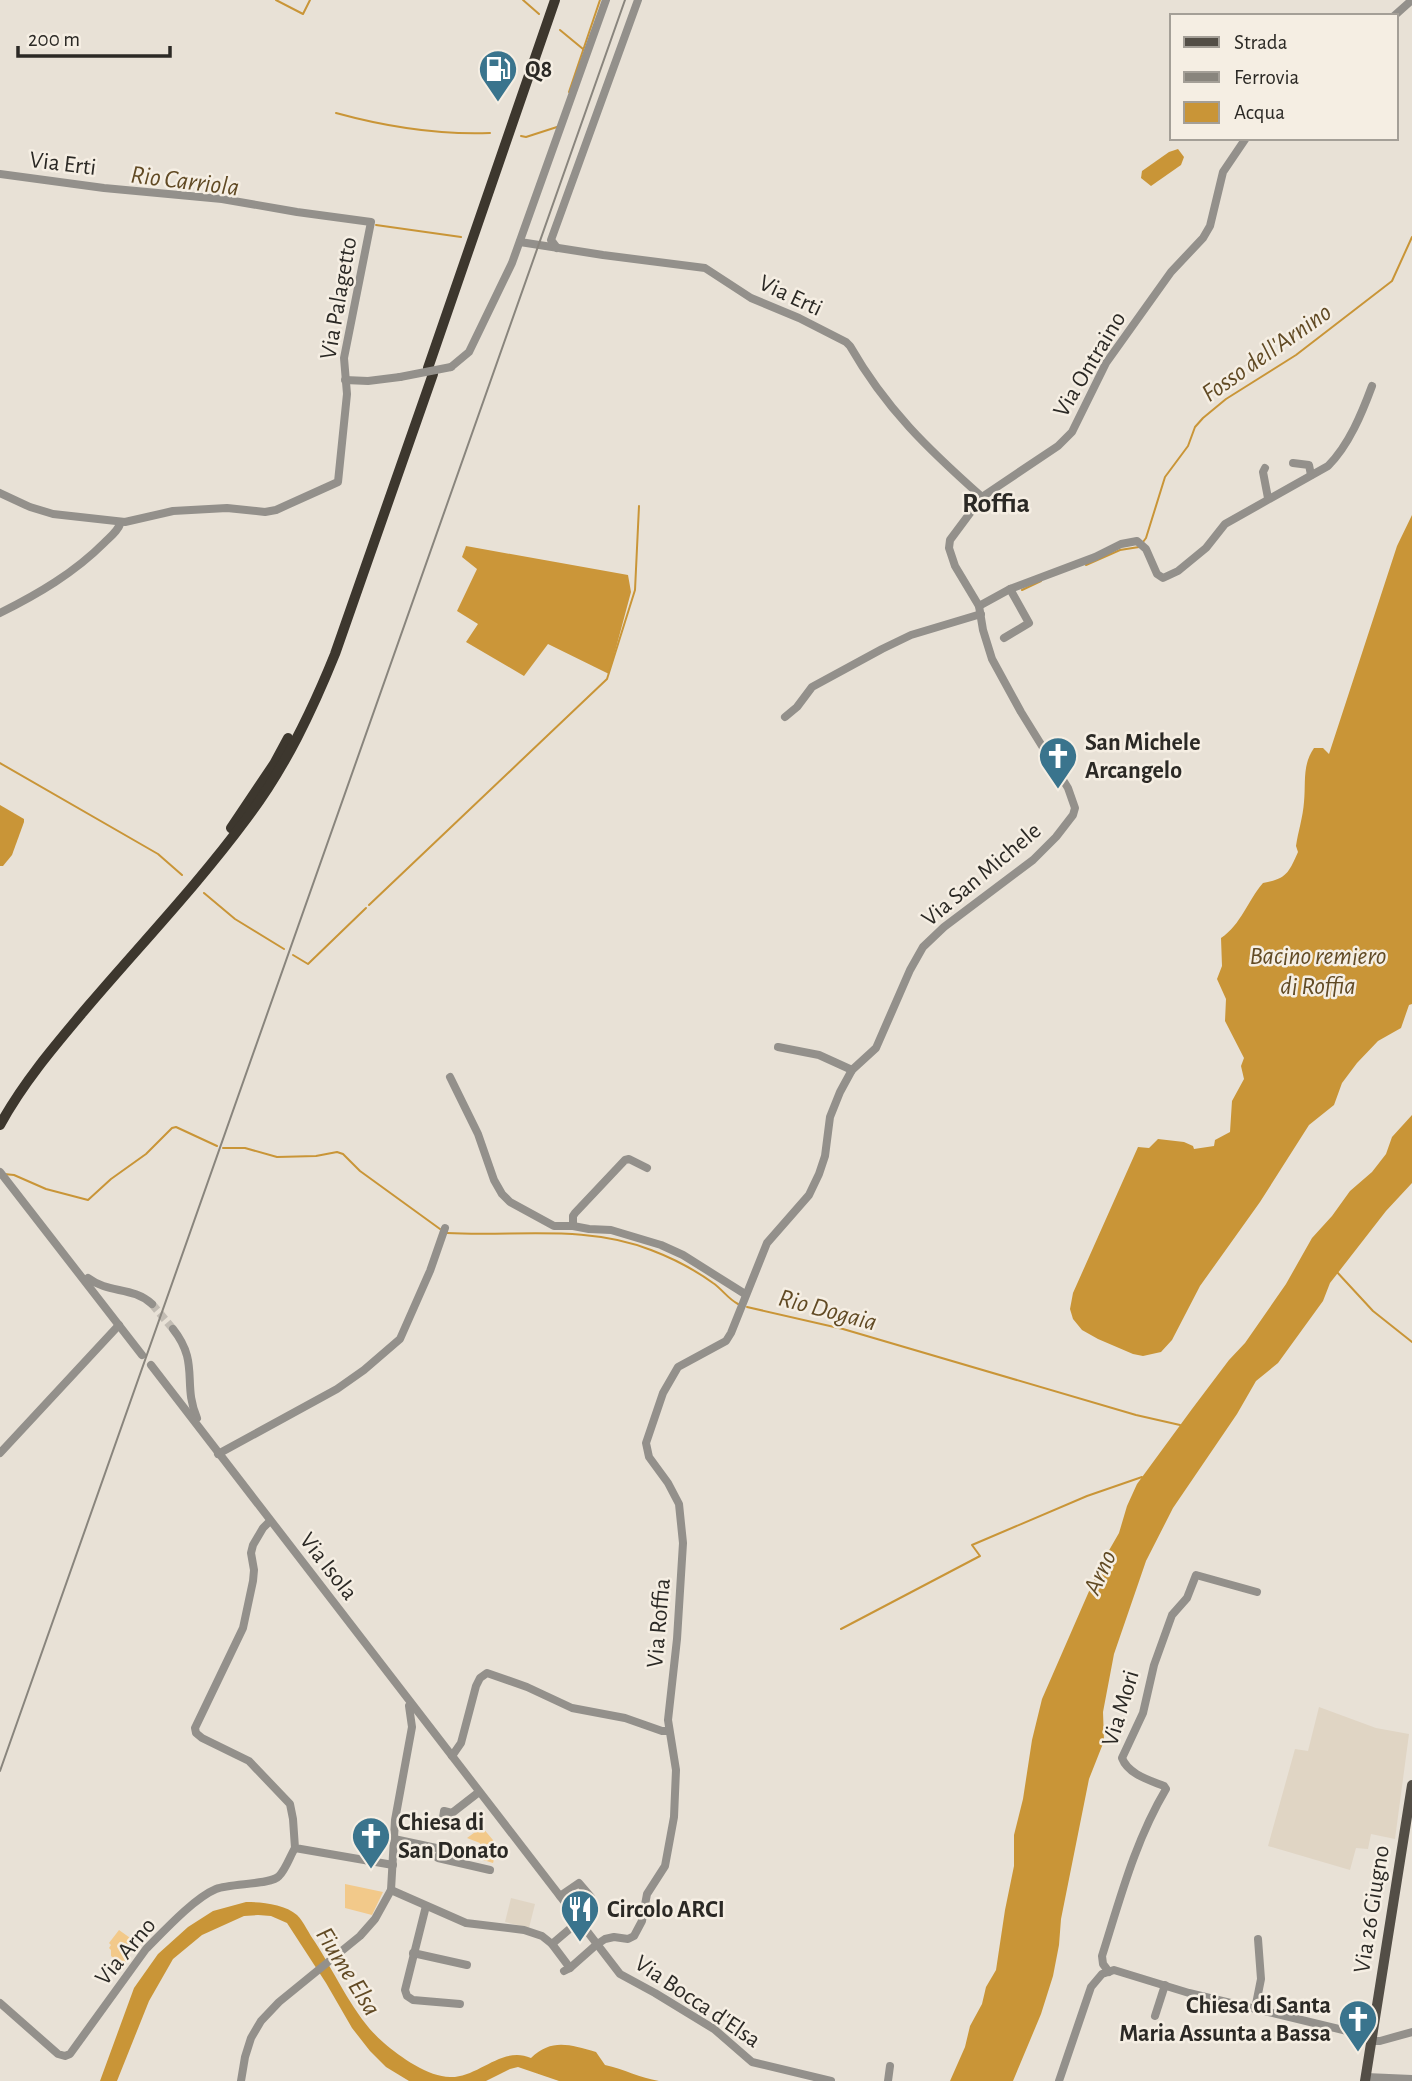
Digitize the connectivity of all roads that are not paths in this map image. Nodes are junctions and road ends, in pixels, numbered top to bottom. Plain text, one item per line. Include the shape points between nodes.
1 (555, 0) edge
2 (562, 0) edge
3 (606, 0) edge
4 (638, 0) edge
5 (1412, 0) edge
6 (1396, 14) edge
7 (1245, 140) edge
8 (0, 174) edge
9 (371, 222) joint
10 (520, 242) junction
11 (557, 248) junction
12 (430, 371) junction
13 (345, 380) junction
14 (1372, 386) dead end
15 (1293, 463) dead end
16 (1265, 468) dead end
17 (1311, 475) junction
18 (0, 493) edge
19 (982, 497) junction
20 (1268, 498) junction
21 (121, 522) junction
22 (1010, 589) junction
23 (980, 610) junction
24 (0, 613) edge
25 (1004, 638) dead end
26 (785, 717) dead end
27 (1073, 815) joint
28 (779, 1046) dead end
29 (852, 1070) junction
30 (450, 1077) dead end
31 (0, 1111) edge
32 (0, 1125) edge
33 (648, 1168) dead end
34 (3, 1176) edge
35 (573, 1226) junction
36 (445, 1228) dead end
37 (75, 1267) junction
38 (107, 1288) junction
39 (123, 1290) junction
40 (744, 1297) junction
41 (106, 1303) junction
42 (152, 1304) tunnel mouth
43 (119, 1325) junction
44 (173, 1329) tunnel mouth
45 (142, 1355) dead end
46 (151, 1365) dead end
47 (190, 1380) junction
48 (180, 1398) junction
49 (191, 1399) junction
50 (204, 1434) junction
51 (0, 1453) edge
52 (218, 1454) junction
53 (270, 1521) junction
54 (1257, 1592) dead end
55 (403, 1694) junction
56 (412, 1724) junction
57 (427, 1726) junction
58 (669, 1731) junction
59 (452, 1756) junction
60 (1412, 1785) edge
61 (479, 1793) junction
62 (452, 1813) dead end
63 (1410, 1813) edge
64 (394, 1839) junction
65 (295, 1848) junction
66 (393, 1866) junction
67 (490, 1870) dead end
68 (391, 1890) junction
69 (560, 1896) junction
70 (591, 1897) dead end
71 (426, 1906) junction
72 (579, 1921) junction
73 (1258, 1939) dead end
74 (552, 1944) junction
75 (596, 1945) junction
76 (414, 1953) junction
77 (467, 1965) dead end
78 (1109, 1972) junction
79 (1164, 1985) junction
80 (0, 2003) edge
81 (460, 2004) dead end
82 (1255, 2008) junction
83 (1155, 2016) dead end
84 (1412, 2032) edge
85 (1371, 2039) junction
86 (890, 2066) dead end
87 (1366, 2079) edge
88 (1412, 2079) edge
89 (241, 2081) edge
90 (831, 2081) edge
91 (888, 2081) edge
92 (1059, 2081) edge

1 - 12 highway
2 - 12 highway
3 - 10 street, Via Palagetto
4 - 11 street via 551,240
5 - 6 street
7 - 19 street, Via Ontraino via 1223,172 1203,238 1171,272 1107,363 1072,432
8 - 9 street, Via Erti via 222,199
9 - 13 street, Via Palagetto via 344,358
10 - 11 street, Via Erti
10 - 13 street, Via Palagetto, bridge via 469,352 451,368 368,381
11 - 19 street, Via Erti via 705,268 751,298 846,342 910,430
12 - 31 highway via 328,653 274,764 212,853 64,1023
12 - 32 highway via 335,654 279,771 217,857 35,1071
13 - 21 street, Via Palagetto via 339,477 332,486 265,512 227,508 173,511
14 - 17 street via 1337,457
15 - 17 street via 1309,465
16 - 20 street
17 - 20 street
18 - 21 street, Via Palagetto via 53,514
19 - 23 street, Via Ontraino via 953,534 949,548
20 - 22 street via 1225,524 1206,548 1169,576 1157,574 1138,541
21 - 24 street via 88,559
22 - 23 street
22 - 25 street via 1029,623
23 - 26 street via 911,635 812,687
23 - 27 street, Via Ontraino via 992,659 1068,788
27 - 29 street, Via San Michele via 1033,859 923,947 876,1048
28 - 29 street via 819,1055
29 - 40 street, Via San Michele via 830,1117 816,1182 767,1243
30 - 35 street via 502,1194 554,1226
33 - 35 street via 625,1160 575,1213
34 - 37 street
35 - 40 street via 624,1232 661,1245
36 - 52 street via 400,1339 337,1389
37 - 38 street
37 - 41 street
38 - 39 street
38 - 41 street
39 - 41 street
39 - 42 street
40 - 58 street, Via Roffia via 726,1341 678,1367 663,1393 646,1443 652,1462 675,1494 681,1516 682,1567
41 - 43 street
43 - 45 street
43 - 51 street
44 - 47 street, Via Isola via 185,1348
46 - 48 street, Via Isola
47 - 48 street
47 - 49 street, Via Isola
48 - 49 street via 186,1405
48 - 50 street, Via Isola
49 - 50 street, Via Isola
50 - 52 street, Via Isola
52 - 53 street, Via Isola
53 - 55 street, Via Isola
53 - 65 street via 253,1545 253,1581 243,1628 195,1728 202,1738 249,1761 290,1804
54 - 78 street, Via Mori via 1196,1574 1159,1648 1143,1713 1122,1758 1125,1766 1166,1789 1135,1854 1102,1956
55 - 56 street
55 - 57 street, Via Isola
56 - 57 street
56 - 64 street
57 - 59 street, Via Isola
58 - 59 street via 572,1708 487,1673 480,1678
58 - 75 street, Via Roffia via 676,1770 665,1866 647,1894 634,1936 614,1937
59 - 61 street, Via Isola
60 - 63 main road, Via 26 Giugno
61 - 62 street
61 - 69 street, Via Isola
63 - 85 main road, Via 26 Giugno
64 - 66 street
64 - 67 street via 441,1849 438,1858
65 - 66 street
65 - 80 street, Via Arno via 274,1881 215,1889 156,1939 70,2054 58,2054
66 - 68 street
68 - 71 street
68 - 89 street via 375,1919 279,2002 257,2027
69 - 70 street via 579,1883
69 - 72 street, Via Isola
71 - 74 street via 472,1925 524,1930
71 - 76 street
72 - 74 street
72 - 75 street, Via Isola
73 - 82 street via 1261,1979
74 - 75 street via 567,1970
75 - 90 street, Via Bocca d'Elsa via 620,1974 714,2029 746,2059
76 - 77 street
76 - 81 street via 407,1996
78 - 79 street
78 - 92 street via 1091,1987
79 - 82 street
79 - 83 street
82 - 85 street
84 - 85 street
85 - 87 main road, Via 26 Giugno
86 - 91 street
87 - 88 street

